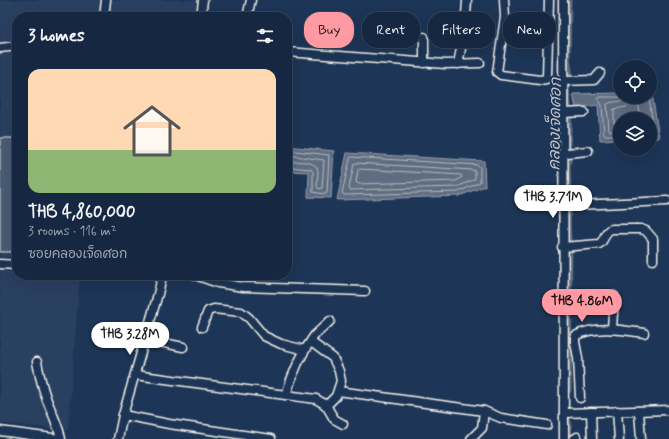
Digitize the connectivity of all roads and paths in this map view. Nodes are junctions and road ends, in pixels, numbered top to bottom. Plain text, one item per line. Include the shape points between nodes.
1 (106, 0) edge
2 (203, 0) edge
3 (251, 0) edge
4 (504, 0) edge
5 (549, 0) edge
6 (563, 0) edge
7 (467, 1) dead end
8 (105, 12) edge
9 (202, 12) edge
10 (248, 12) edge
11 (424, 37) dead end
12 (12, 47) edge
13 (0, 48) edge
14 (292, 52) edge
15 (424, 63) junction
16 (480, 63) dead end
17 (458, 64) junction
18 (600, 73) dead end
19 (565, 81) junction
20 (584, 112) dead end
21 (567, 113) junction
22 (588, 151) dead end
23 (565, 154) junction
24 (667, 201) dead end
25 (565, 203) junction
26 (565, 247) junction
27 (652, 260) dead end
28 (0, 264) edge
29 (12, 265) edge
30 (160, 280) edge
31 (210, 280) edge
32 (365, 291) dead end
33 (614, 296) dead end
34 (588, 299) dead end
35 (564, 301) junction
36 (330, 321) dead end
37 (202, 327) dead end
38 (612, 329) junction
39 (644, 333) dead end
40 (145, 339) junction
41 (311, 342) junction
42 (569, 342) junction
43 (183, 348) dead end
44 (305, 350) junction
45 (37, 362) dead end
46 (135, 375) junction
47 (338, 391) junction
48 (286, 395) junction
49 (580, 398) dead end
50 (326, 406) junction
51 (669, 410) edge
52 (484, 411) junction
53 (564, 413) junction
54 (123, 415) junction
55 (617, 417) junction
56 (639, 417) junction
57 (592, 418) junction
58 (343, 424) dead end
59 (548, 425) dead end
60 (0, 431) edge
61 (61, 439) edge
62 (118, 439) edge
63 (271, 439) edge
64 (471, 439) edge
65 (564, 439) edge
66 (592, 439) edge
67 (619, 439) edge
68 (641, 439) edge

1 - 8 street
2 - 9 street
3 - 10 street
4 - 5 street via 505,17 497,72 501,75 544,80 547,77
6 - 19 street
7 - 17 street
11 - 15 street
12 - 13 street
14 - 15 street
15 - 17 street
16 - 17 street
18 - 19 street via 594,80
19 - 21 street
20 - 21 street
21 - 23 street
22 - 23 street
23 - 25 street
24 - 25 street via 578,205
25 - 26 street
26 - 27 street via 599,244 606,232 612,229 641,229 653,239
26 - 35 street
28 - 29 street
30 - 40 street
31 - 32 street via 243,287
33 - 38 street
34 - 35 street
35 - 42 street
36 - 41 street
37 - 44 street via 208,311 214,308 241,312 264,336 281,344
38 - 39 street
38 - 42 street via 580,333
40 - 43 street
40 - 46 street
41 - 44 street
41 - 47 street via 333,358 341,381
42 - 49 street via 578,358
42 - 53 street
44 - 48 street via 291,377
45 - 61 street
46 - 48 street
46 - 54 street
47 - 50 street
47 - 52 street
48 - 50 street via 316,399
50 - 58 street via 334,419
51 - 56 street
52 - 59 street via 501,418
52 - 64 street via 482,428
53 - 57 street
53 - 65 street
54 - 62 street
54 - 63 street
55 - 56 street
55 - 57 street
55 - 67 street
56 - 68 street
57 - 66 street
60 - 61 street

